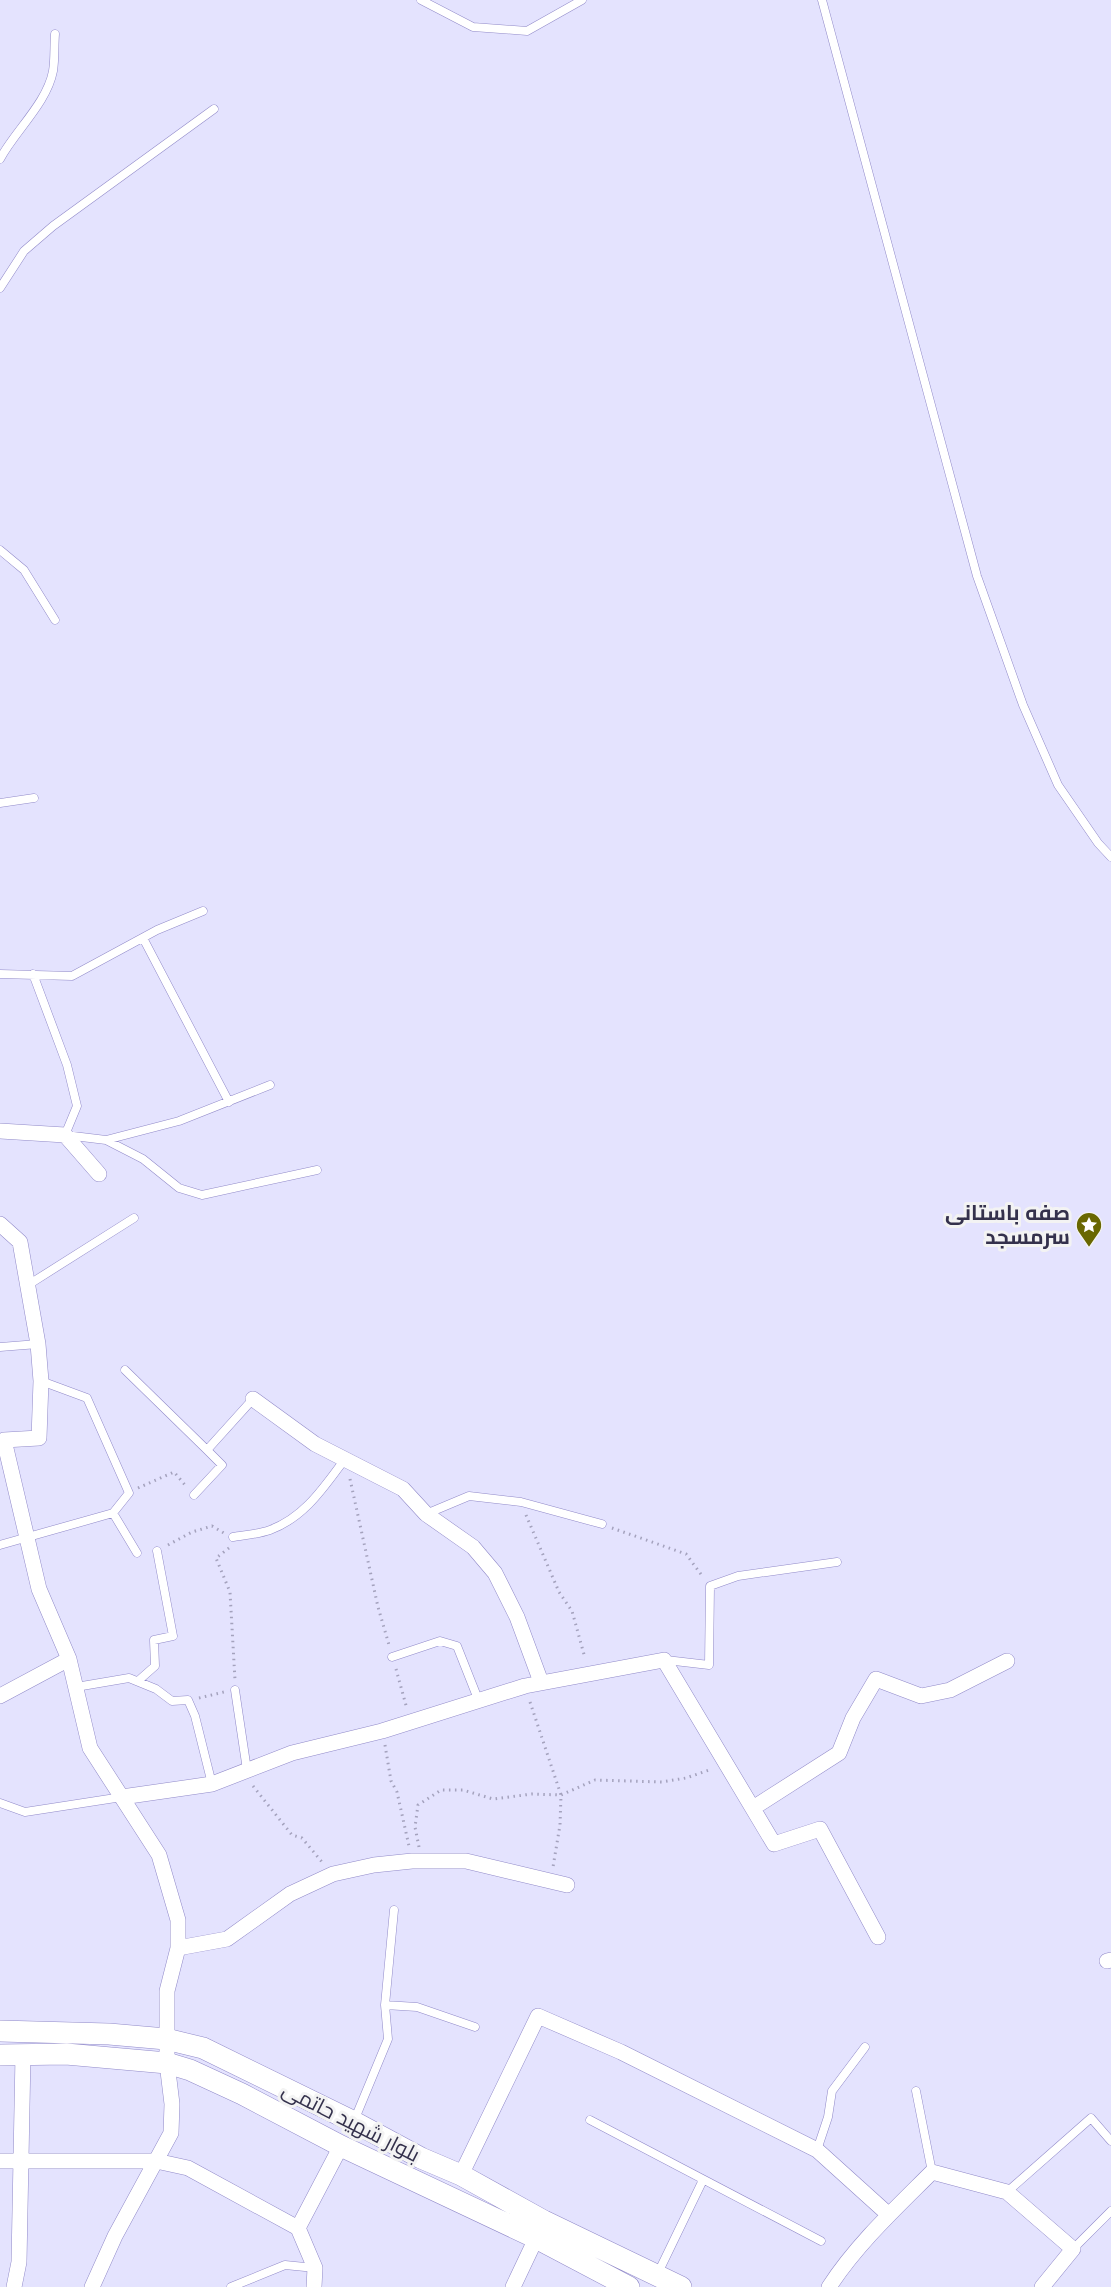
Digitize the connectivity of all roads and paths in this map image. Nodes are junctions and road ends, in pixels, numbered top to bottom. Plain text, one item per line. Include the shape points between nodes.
1 (421, 0) edge
2 (582, 0) edge
3 (822, 0) edge
4 (55, 34) dead end
5 (214, 109) dead end
6 (0, 159) edge
7 (0, 288) edge
8 (0, 550) edge
9 (55, 620) dead end
10 (34, 798) dead end
11 (0, 803) edge
12 (1111, 857) edge
13 (203, 911) dead end
14 (142, 938) junction
15 (0, 974) edge
16 (33, 974) junction
17 (270, 1086) dead end
18 (229, 1102) junction
19 (0, 1131) edge
20 (65, 1135) junction
21 (106, 1140) junction
22 (317, 1170) dead end
23 (99, 1174) dead end
24 (134, 1218) dead end
25 (0, 1224) edge
26 (28, 1285) junction
27 (38, 1344) junction
28 (0, 1347) edge
29 (125, 1370) dead end
30 (41, 1381) junction
31 (253, 1399) joint
32 (2, 1439) edge
33 (207, 1450) junction
34 (345, 1459) junction
35 (129, 1493) junction
36 (194, 1496) joint
37 (521, 1502) junction
38 (113, 1513) junction
39 (426, 1514) junction
40 (602, 1524) joint
41 (27, 1538) junction
42 (232, 1538) junction
43 (0, 1545) edge
44 (157, 1551) joint
45 (137, 1553) dead end
46 (837, 1562) dead end
47 (710, 1586) junction
48 (392, 1657) junction
49 (69, 1659) junction
50 (664, 1660) junction
51 (1007, 1661) dead end
52 (589, 1673) junction
53 (138, 1681) junction
54 (541, 1682) junction
55 (525, 1686) junction
56 (76, 1687) junction
57 (236, 1690) junction
58 (0, 1696) edge
59 (188, 1700) junction
60 (477, 1700) junction
61 (410, 1722) junction
62 (382, 1731) junction
63 (726, 1764) junction
64 (247, 1770) junction
65 (212, 1784) junction
66 (561, 1795) junction
67 (122, 1797) junction
68 (0, 1803) edge
69 (753, 1808) junction
70 (416, 1861) junction
71 (333, 1874) junction
72 (551, 1881) junction
73 (567, 1885) dead end
74 (394, 1910) dead end
75 (878, 1937) dead end
76 (178, 1948) junction
77 (385, 2005) junction
78 (475, 2027) dead end
79 (0, 2031) edge
80 (166, 2040) junction
81 (865, 2047) dead end
82 (0, 2055) edge
83 (23, 2055) junction
84 (167, 2063) junction
85 (916, 2091) dead end
86 (590, 2120) dead end
87 (354, 2122) junction
88 (1111, 2140) edge
89 (341, 2146) junction
90 (817, 2150) junction
91 (0, 2161) edge
92 (21, 2161) junction
93 (156, 2161) junction
94 (932, 2172) junction
95 (461, 2175) junction
96 (703, 2180) junction
97 (1007, 2192) junction
98 (1111, 2211) edge
99 (890, 2215) junction
100 (298, 2229) junction
101 (540, 2230) junction
102 (821, 2241) dead end
103 (1073, 2250) junction
104 (315, 2268) junction
105 (658, 2275) junction
106 (14, 2287) edge
107 (92, 2287) edge
108 (231, 2287) edge
109 (314, 2287) edge
110 (513, 2287) edge
111 (629, 2287) edge
112 (681, 2287) edge
113 (829, 2287) edge
114 (1042, 2287) edge

1 - 2 lane via 473,27 527,31
3 - 12 lane via 977,576 1023,705 1058,785
4 - 6 lane via 53,72 39,103
5 - 7 lane via 53,226 24,251
8 - 9 lane via 24,570
10 - 11 lane
13 - 14 lane
14 - 16 lane via 72,976
14 - 18 lane
15 - 16 lane
16 - 20 lane via 67,1065 77,1106
17 - 18 lane
18 - 21 lane via 179,1121
19 - 20 street
20 - 21 lane
20 - 23 street
21 - 22 lane via 143,1159 179,1188 202,1195
24 - 26 lane
25 - 26 street via 20,1242
26 - 27 street
27 - 28 lane
27 - 30 street
29 - 33 lane
30 - 32 street via 39,1438
30 - 35 lane via 87,1398
31 - 33 lane
31 - 34 street via 315,1444
32 - 41 street
33 - 36 lane via 222,1465
34 - 39 street via 403,1489
34 - 42 lane via 318,1496 298,1515 270,1530
34 - 48 path
35 - 36 path via 174,1472
35 - 38 lane
37 - 39 lane via 469,1496
37 - 40 lane
37 - 52 path via 559,1592 572,1611
38 - 41 lane
38 - 45 lane
39 - 54 street via 473,1547 495,1573 517,1617
40 - 47 path via 686,1554
41 - 43 lane
41 - 49 street via 39,1589
42 - 44 path via 212,1526
42 - 57 path via 230,1548 216,1558 230,1592
44 - 53 lane via 173,1636 154,1640 155,1666
46 - 47 lane via 738,1576
47 - 50 lane via 709,1665
48 - 60 lane via 440,1641 457,1646
48 - 61 path
49 - 56 street
49 - 58 street
50 - 52 street
50 - 63 street
51 - 69 street via 950,1690 921,1696 876,1679 853,1718 839,1753
52 - 54 street
53 - 56 lane via 129,1678
53 - 59 lane via 172,1701
54 - 55 street
55 - 60 street
55 - 66 path
56 - 67 street via 90,1748
57 - 59 path
57 - 64 lane
59 - 65 lane
60 - 61 street
61 - 62 street
62 - 64 street via 292,1753
62 - 70 path via 391,1781
63 - 66 path via 662,1782 595,1780
63 - 69 street
64 - 65 street
64 - 71 path via 249,1780 292,1835 302,1838
65 - 67 street
66 - 70 path via 494,1799 463,1790 441,1790 418,1805
66 - 72 path
67 - 68 lane via 25,1812
67 - 76 street via 159,1855 178,1920
69 - 75 street via 774,1844 820,1829
70 - 71 street
70 - 72 street via 466,1861
71 - 76 street via 290,1894 227,1939
72 - 73 street
74 - 77 lane
76 - 80 street via 167,1991
77 - 78 lane via 417,2007
77 - 87 lane via 388,2039
79 - 80 main road, بلوار شهید حاتمی
80 - 84 street
80 - 87 main road, بلوار شهید حاتمی via 203,2048
81 - 90 lane via 832,2091
82 - 83 main road, بلوار شهید حاتمی
83 - 84 main road, بلوار شهید حاتمی via 66,2054
83 - 92 street
84 - 89 main road, بلوار شهید حاتمی via 242,2094
84 - 93 street via 171,2133
85 - 94 lane
86 - 96 lane
87 - 95 main road, بلوار شهید حاتمی
88 - 97 lane via 1092,2118
89 - 100 street
89 - 101 main road, بلوار شهید حاتمی
90 - 95 street via 621,2052 538,2016
90 - 99 street
91 - 92 street
92 - 93 street
92 - 106 street via 19,2262
93 - 100 street via 188,2168
93 - 107 street
94 - 97 street
94 - 99 street
95 - 101 main road, بلوار شهید حاتمی
96 - 102 lane
96 - 105 lane
97 - 103 street
98 - 103 lane
99 - 113 street
100 - 104 street
101 - 105 main road, بلوار شهید حاتمی
101 - 110 street
101 - 111 main road, بلوار شهید حاتمی
103 - 114 street
104 - 108 lane via 285,2265
104 - 109 street
105 - 112 main road, بلوار شهید حاتمی

